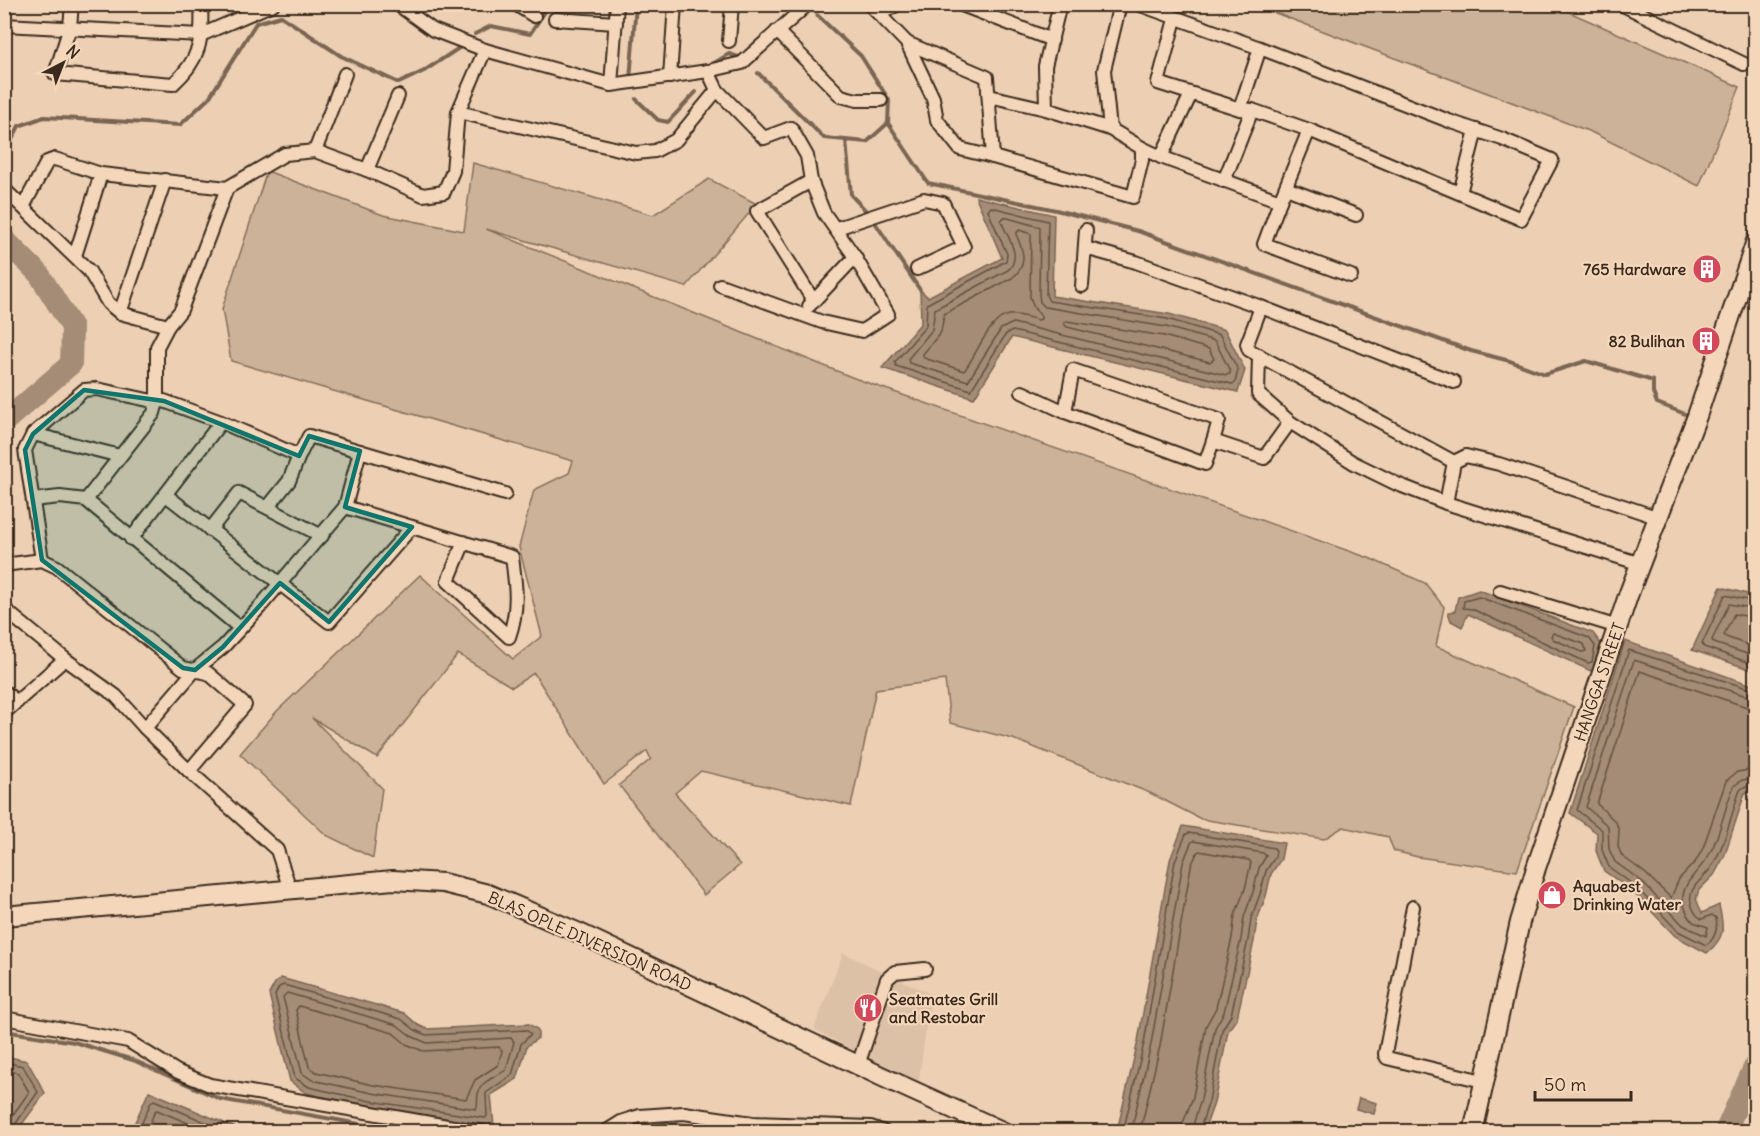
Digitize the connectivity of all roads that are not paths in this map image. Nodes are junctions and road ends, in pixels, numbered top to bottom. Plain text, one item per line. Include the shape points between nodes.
1 (72, 4) edge
2 (201, 4) edge
3 (273, 4) edge
4 (397, 4) edge
5 (515, 4) edge
6 (617, 4) edge
7 (675, 4) edge
8 (732, 4) edge
9 (808, 4) edge
10 (869, 4) edge
11 (898, 4) edge
12 (958, 4) edge
13 (1060, 4) edge
14 (1120, 4) edge
15 (1138, 4) edge
16 (1621, 4) edge
17 (1635, 7) edge
18 (411, 9) edge
19 (880, 15) junction
20 (534, 16) dead end
21 (555, 19) dead end
22 (1175, 19) junction
23 (615, 24) junction
24 (4, 25) edge
25 (70, 27) junction
26 (777, 31) junction
27 (201, 35) junction
28 (1052, 40) junction
29 (729, 41) dead end
30 (908, 43) junction
31 (1260, 48) junction
32 (485, 50) junction
33 (1744, 64) dead end
34 (708, 71) junction
35 (345, 74) dead end
36 (670, 76) junction
37 (611, 85) junction
38 (717, 90) junction
39 (1191, 94) junction
40 (398, 96) dead end
41 (989, 96) junction
42 (881, 100) dead end
43 (1046, 109) junction
44 (1246, 109) junction
45 (458, 112) junction
46 (1110, 129) junction
47 (1309, 130) junction
48 (1476, 130) junction
49 (1142, 148) junction
50 (315, 151) junction
51 (993, 157) junction
52 (1161, 157) junction
53 (367, 170) junction
54 (101, 174) junction
55 (165, 180) junction
56 (811, 181) junction
57 (1224, 181) junction
58 (227, 188) junction
59 (1286, 188) junction
60 (4, 189) edge
61 (1460, 193) junction
62 (1280, 201) junction
63 (23, 207) junction
64 (1356, 215) dead end
65 (837, 228) junction
66 (1086, 230) dead end
67 (1755, 242) edge
68 (1085, 248) junction
69 (75, 256) junction
70 (855, 257) junction
71 (917, 269) dead end
72 (1351, 276) dead end
73 (720, 285) dead end
74 (1082, 286) dead end
75 (813, 300) junction
76 (1261, 307) junction
77 (120, 313) junction
78 (803, 315) junction
79 (168, 327) junction
80 (1259, 355) junction
81 (1454, 382) dead end
82 (1022, 392) dead end
83 (157, 402) junction
84 (1065, 412) junction
85 (221, 422) junction
86 (1290, 422) junction
87 (33, 434) junction
88 (1213, 441) junction
89 (360, 451) junction
90 (120, 456) junction
91 (298, 456) junction
92 (1454, 462) junction
93 (505, 494) dead end
94 (166, 495) junction
95 (33, 500) junction
96 (86, 500) junction
97 (1446, 503) junction
98 (268, 507) junction
99 (345, 507) junction
100 (1659, 518) junction
101 (412, 528) junction
102 (210, 530) junction
103 (322, 536) junction
104 (130, 539) junction
105 (464, 542) junction
106 (42, 560) junction
107 (1641, 564) junction
108 (4, 565) edge
109 (280, 583) junction
110 (1500, 591) dead end
111 (4, 609) edge
112 (1618, 627) junction
113 (240, 628) junction
114 (65, 659) junction
115 (195, 670) junction
116 (4, 691) edge
117 (17, 702) junction
118 (4, 713) edge
119 (145, 728) junction
120 (189, 771) junction
121 (290, 889) junction
122 (1413, 907) dead end
123 (4, 916) edge
124 (925, 969) dead end
125 (4, 1018) edge
126 (858, 1065) junction
127 (1484, 1082) junction
128 (482, 1131) edge
129 (605, 1131) edge
130 (884, 1131) edge
131 (1004, 1131) edge
132 (1473, 1131) edge

1 - 25 street
2 - 27 street
3 - 27 street
4 - 18 street
5 - 20 street
6 - 23 street
7 - 36 street
8 - 29 street
9 - 26 street
10 - 19 street
11 - 19 street
12 - 28 street
13 - 28 street
14 - 46 street via 1104,70
15 - 22 street
16 - 17 street
17 - 33 street
18 - 32 street via 433,30
19 - 30 street
21 - 23 street
22 - 31 street
22 - 39 street via 1158,83
23 - 37 street
24 - 25 street
25 - 27 street
25 - 27 street via 55,74 172,84 187,71
26 - 34 street via 742,63
26 - 42 street via 841,96
28 - 43 street via 1045,66
30 - 41 street via 987,77
30 - 51 street via 933,98 937,120 960,149
31 - 44 street
31 - 48 street
32 - 37 street
32 - 45 street
34 - 36 street
34 - 38 street
35 - 50 street
36 - 37 street
38 - 45 street via 676,140 655,151 636,153
38 - 56 street via 764,138 791,128 807,156
39 - 44 street
39 - 52 street
40 - 53 street
41 - 43 street
41 - 51 street
43 - 46 street
44 - 47 street
44 - 57 street
45 - 53 street via 453,171 444,192 423,195
46 - 49 street
47 - 59 street
47 - 61 street
48 - 61 street
48 - 61 street via 1552,160 1521,219
49 - 51 street via 1133,196
49 - 52 street
50 - 53 street
50 - 58 street via 285,154
52 - 57 street
54 - 55 street
54 - 63 street via 56,159 47,162
54 - 69 street
55 - 58 street
55 - 77 street
56 - 65 street via 824,213
56 - 75 street via 757,211
57 - 62 street
58 - 79 street via 181,310
59 - 62 street
59 - 64 street
60 - 63 street
62 - 72 street via 1264,244
63 - 69 street
65 - 70 street
65 - 71 street via 924,199 943,203 964,247
66 - 68 street
67 - 100 main road, HANGGA STREET
68 - 74 street
68 - 76 street
69 - 77 street via 108,303
70 - 75 street
70 - 78 street via 888,314 862,331
73 - 78 street
75 - 78 street
76 - 80 street via 1247,344 1249,350
76 - 81 street
77 - 79 street
79 - 83 street via 157,347
80 - 86 street via 1258,394
80 - 92 street
82 - 84 street
83 - 85 street via 164,401
83 - 87 street via 97,389 84,390
83 - 90 street
84 - 88 street via 1205,464
84 - 88 street via 1073,370 1219,420
85 - 91 street
85 - 94 street
86 - 88 street via 1264,458
86 - 97 street via 1354,463
87 - 90 street
87 - 95 street via 25,450
89 - 91 street via 309,436
89 - 93 street
89 - 99 street
90 - 96 street
91 - 98 street via 289,481
92 - 97 street
92 - 100 street via 1466,456 1499,464
94 - 102 street
94 - 104 street
95 - 96 street
95 - 106 street
96 - 104 street
97 - 107 street
98 - 102 street via 239,493
98 - 103 street
99 - 101 street
99 - 103 street
100 - 107 main road, HANGGA STREET
101 - 105 street
101 - 109 street via 328,622
102 - 109 street
103 - 109 street
104 - 113 street
105 - 105 street via 512,557 517,594 509,637 448,581
106 - 108 street
106 - 115 street via 57,567 183,668
107 - 112 main road, HANGGA STREET
109 - 113 street
110 - 112 street
111 - 114 street
112 - 127 main road, HANGGA STREET via 1536,867
113 - 115 street
114 - 117 street
114 - 119 street via 116,696
115 - 119 street
115 - 120 street via 208,673 245,705
116 - 117 street
117 - 118 street
119 - 120 street
120 - 121 street via 277,850
121 - 123 main road, BLAS OPLE DIVERSION ROAD
121 - 126 main road, BLAS OPLE DIVERSION ROAD via 393,880 443,883 488,894
122 - 127 street via 1384,1054 1387,1058
124 - 126 street via 895,972 887,979
125 - 128 street via 128,1041 178,1072 210,1085
126 - 131 main road, BLAS OPLE DIVERSION ROAD
127 - 132 main road, HANGGA STREET
129 - 130 street via 640,1116 684,1113 752,1123 871,1127

